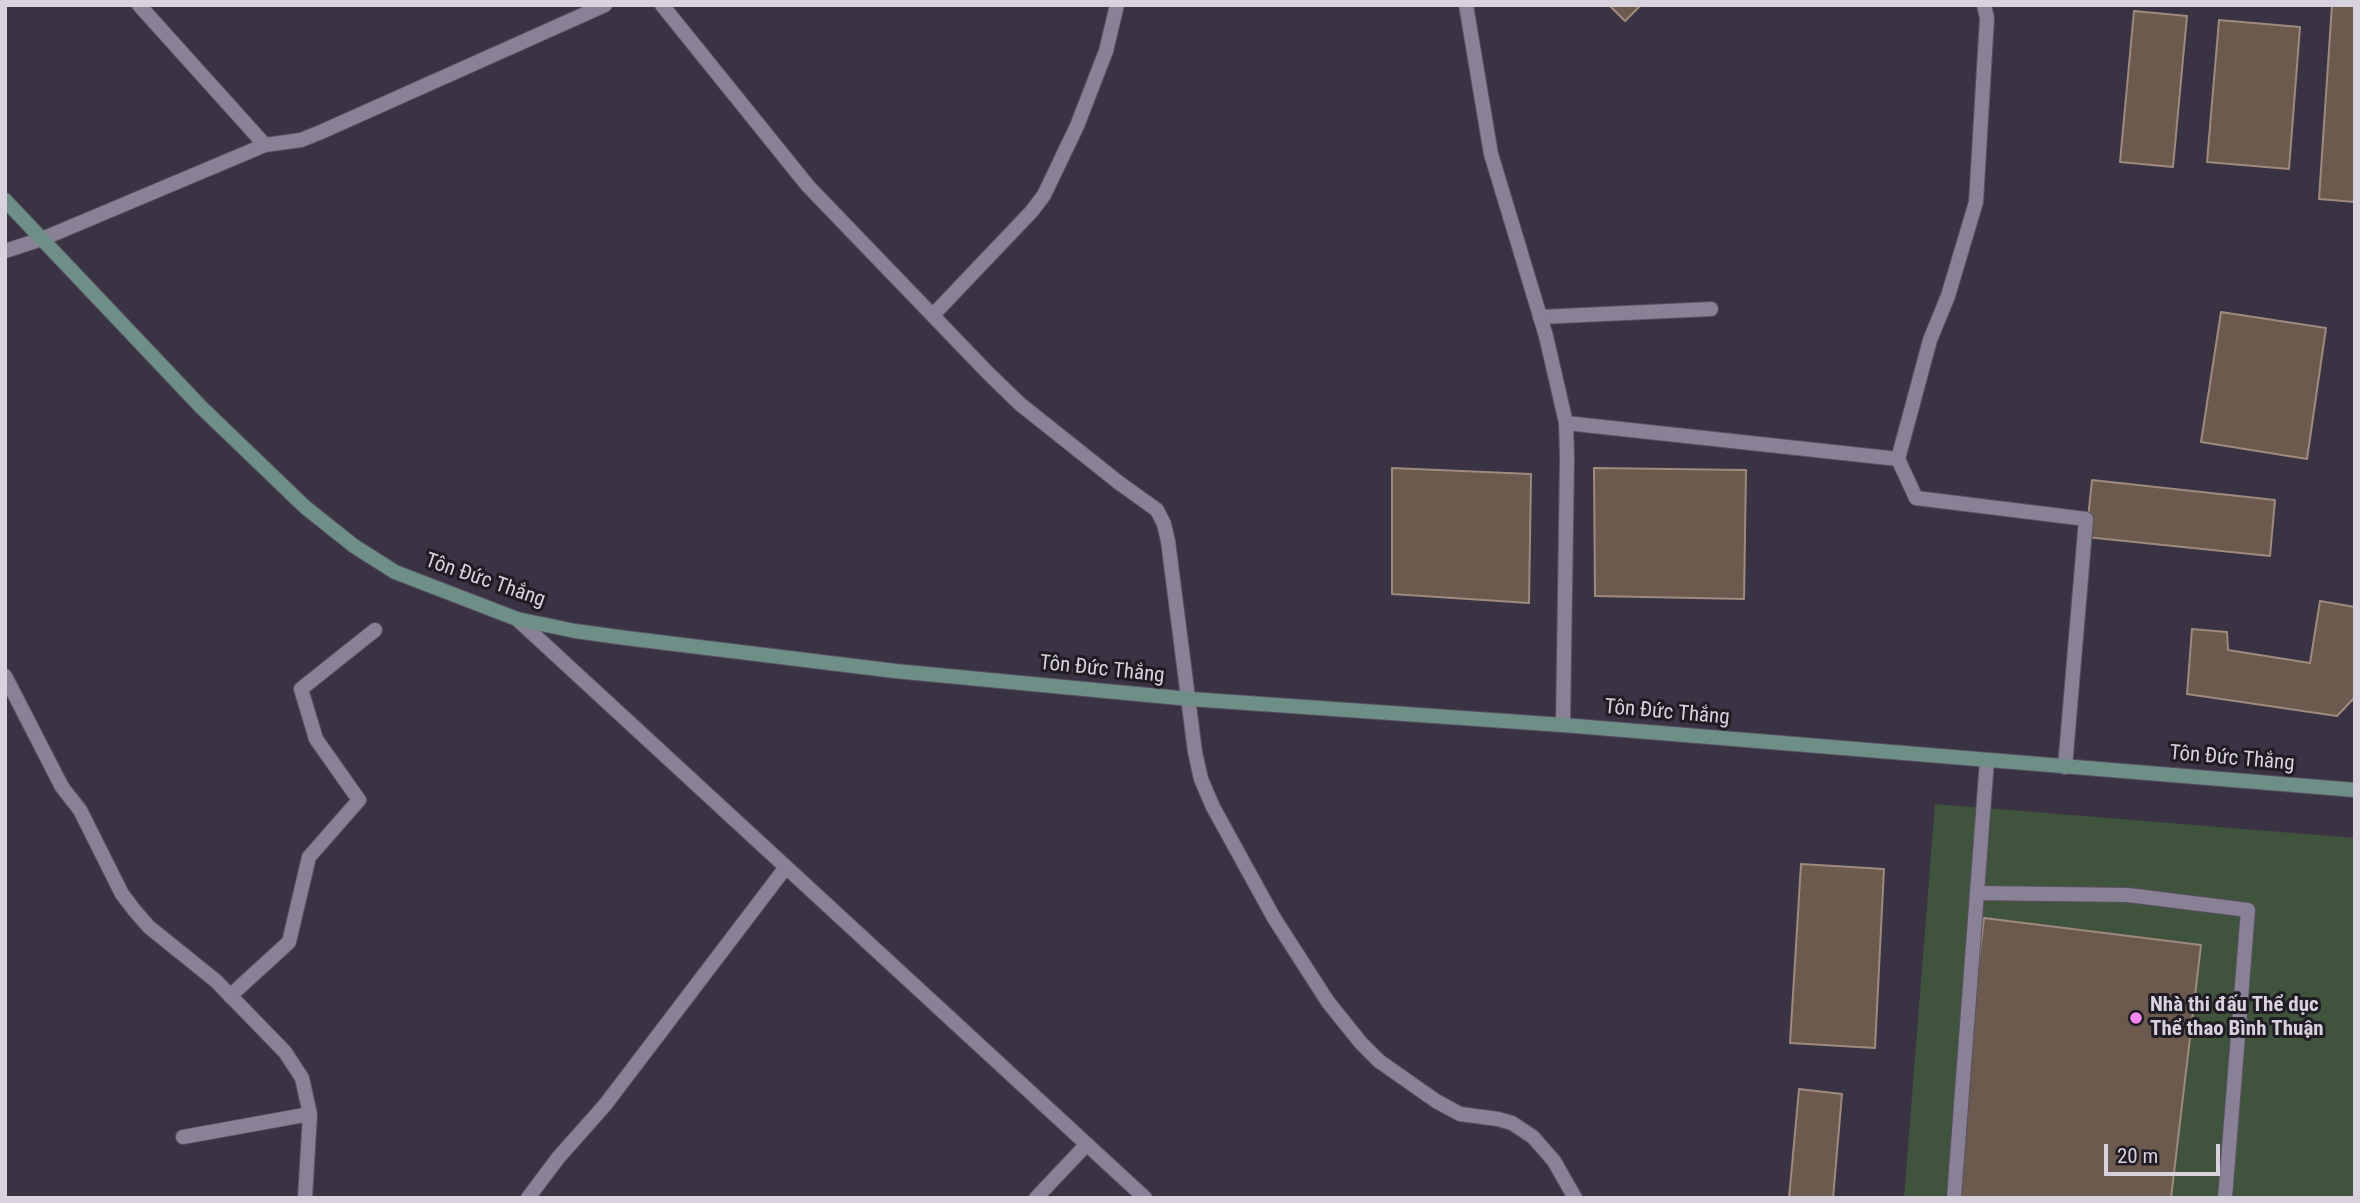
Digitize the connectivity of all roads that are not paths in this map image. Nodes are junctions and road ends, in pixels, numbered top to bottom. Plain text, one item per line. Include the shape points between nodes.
1 (139, 5) edge
2 (605, 5) edge
3 (662, 5) edge
4 (1117, 5) edge
5 (1466, 5) edge
6 (1984, 5) edge
7 (265, 145) junction
8 (5, 200) edge
9 (42, 239) junction
10 (5, 251) edge
11 (1711, 309) dead end
12 (933, 315) junction
13 (1540, 317) junction
14 (1566, 423) junction
15 (1898, 459) junction
16 (517, 619) junction
17 (375, 630) dead end
18 (5, 676) edge
19 (1190, 699) junction
20 (1563, 725) junction
21 (1987, 760) junction
22 (2065, 766) junction
23 (2355, 790) edge
24 (786, 867) junction
25 (1977, 893) junction
26 (230, 996) junction
27 (310, 1114) junction
28 (183, 1137) dead end
29 (1087, 1144) junction
30 (305, 1198) edge
31 (528, 1198) edge
32 (1036, 1198) edge
33 (1145, 1198) edge
34 (1575, 1198) edge
35 (1954, 1198) edge
36 (2225, 1198) edge

1 - 7 street
2 - 7 street via 321,132
3 - 12 street via 808,186
4 - 12 street via 1106,51 1044,195
5 - 13 street via 1492,154
6 - 15 street via 1987,18 1976,202 1930,340
7 - 9 street
8 - 9 street, Tôn Đức Thắng
9 - 10 street
9 - 16 street, Tôn Đức Thắng via 201,407 305,507 395,572
11 - 13 street
12 - 19 street via 1020,404 1157,510 1168,541
13 - 14 street
14 - 15 street
14 - 20 street
15 - 22 street via 1916,498 2086,519
16 - 19 street, Tôn Đức Thắng via 600,635 841,664
16 - 24 street
17 - 26 street via 301,689 316,739 359,800 309,857 289,942
18 - 26 street via 122,894 149,927
19 - 20 street, Tôn Đức Thắng
19 - 34 street via 1195,752 1213,807 1275,918 1342,1022 1379,1061 1436,1101 1460,1114 1512,1123 1533,1137 1555,1161
20 - 21 street, Tôn Đức Thắng
21 - 22 street, Tôn Đức Thắng
21 - 25 street
22 - 23 street, Tôn Đức Thắng
24 - 29 street
24 - 31 street via 605,1105
25 - 35 street
25 - 36 street via 2128,895 2248,910
26 - 27 street via 285,1052 302,1078
27 - 28 street
27 - 30 street
29 - 32 street
29 - 33 street

